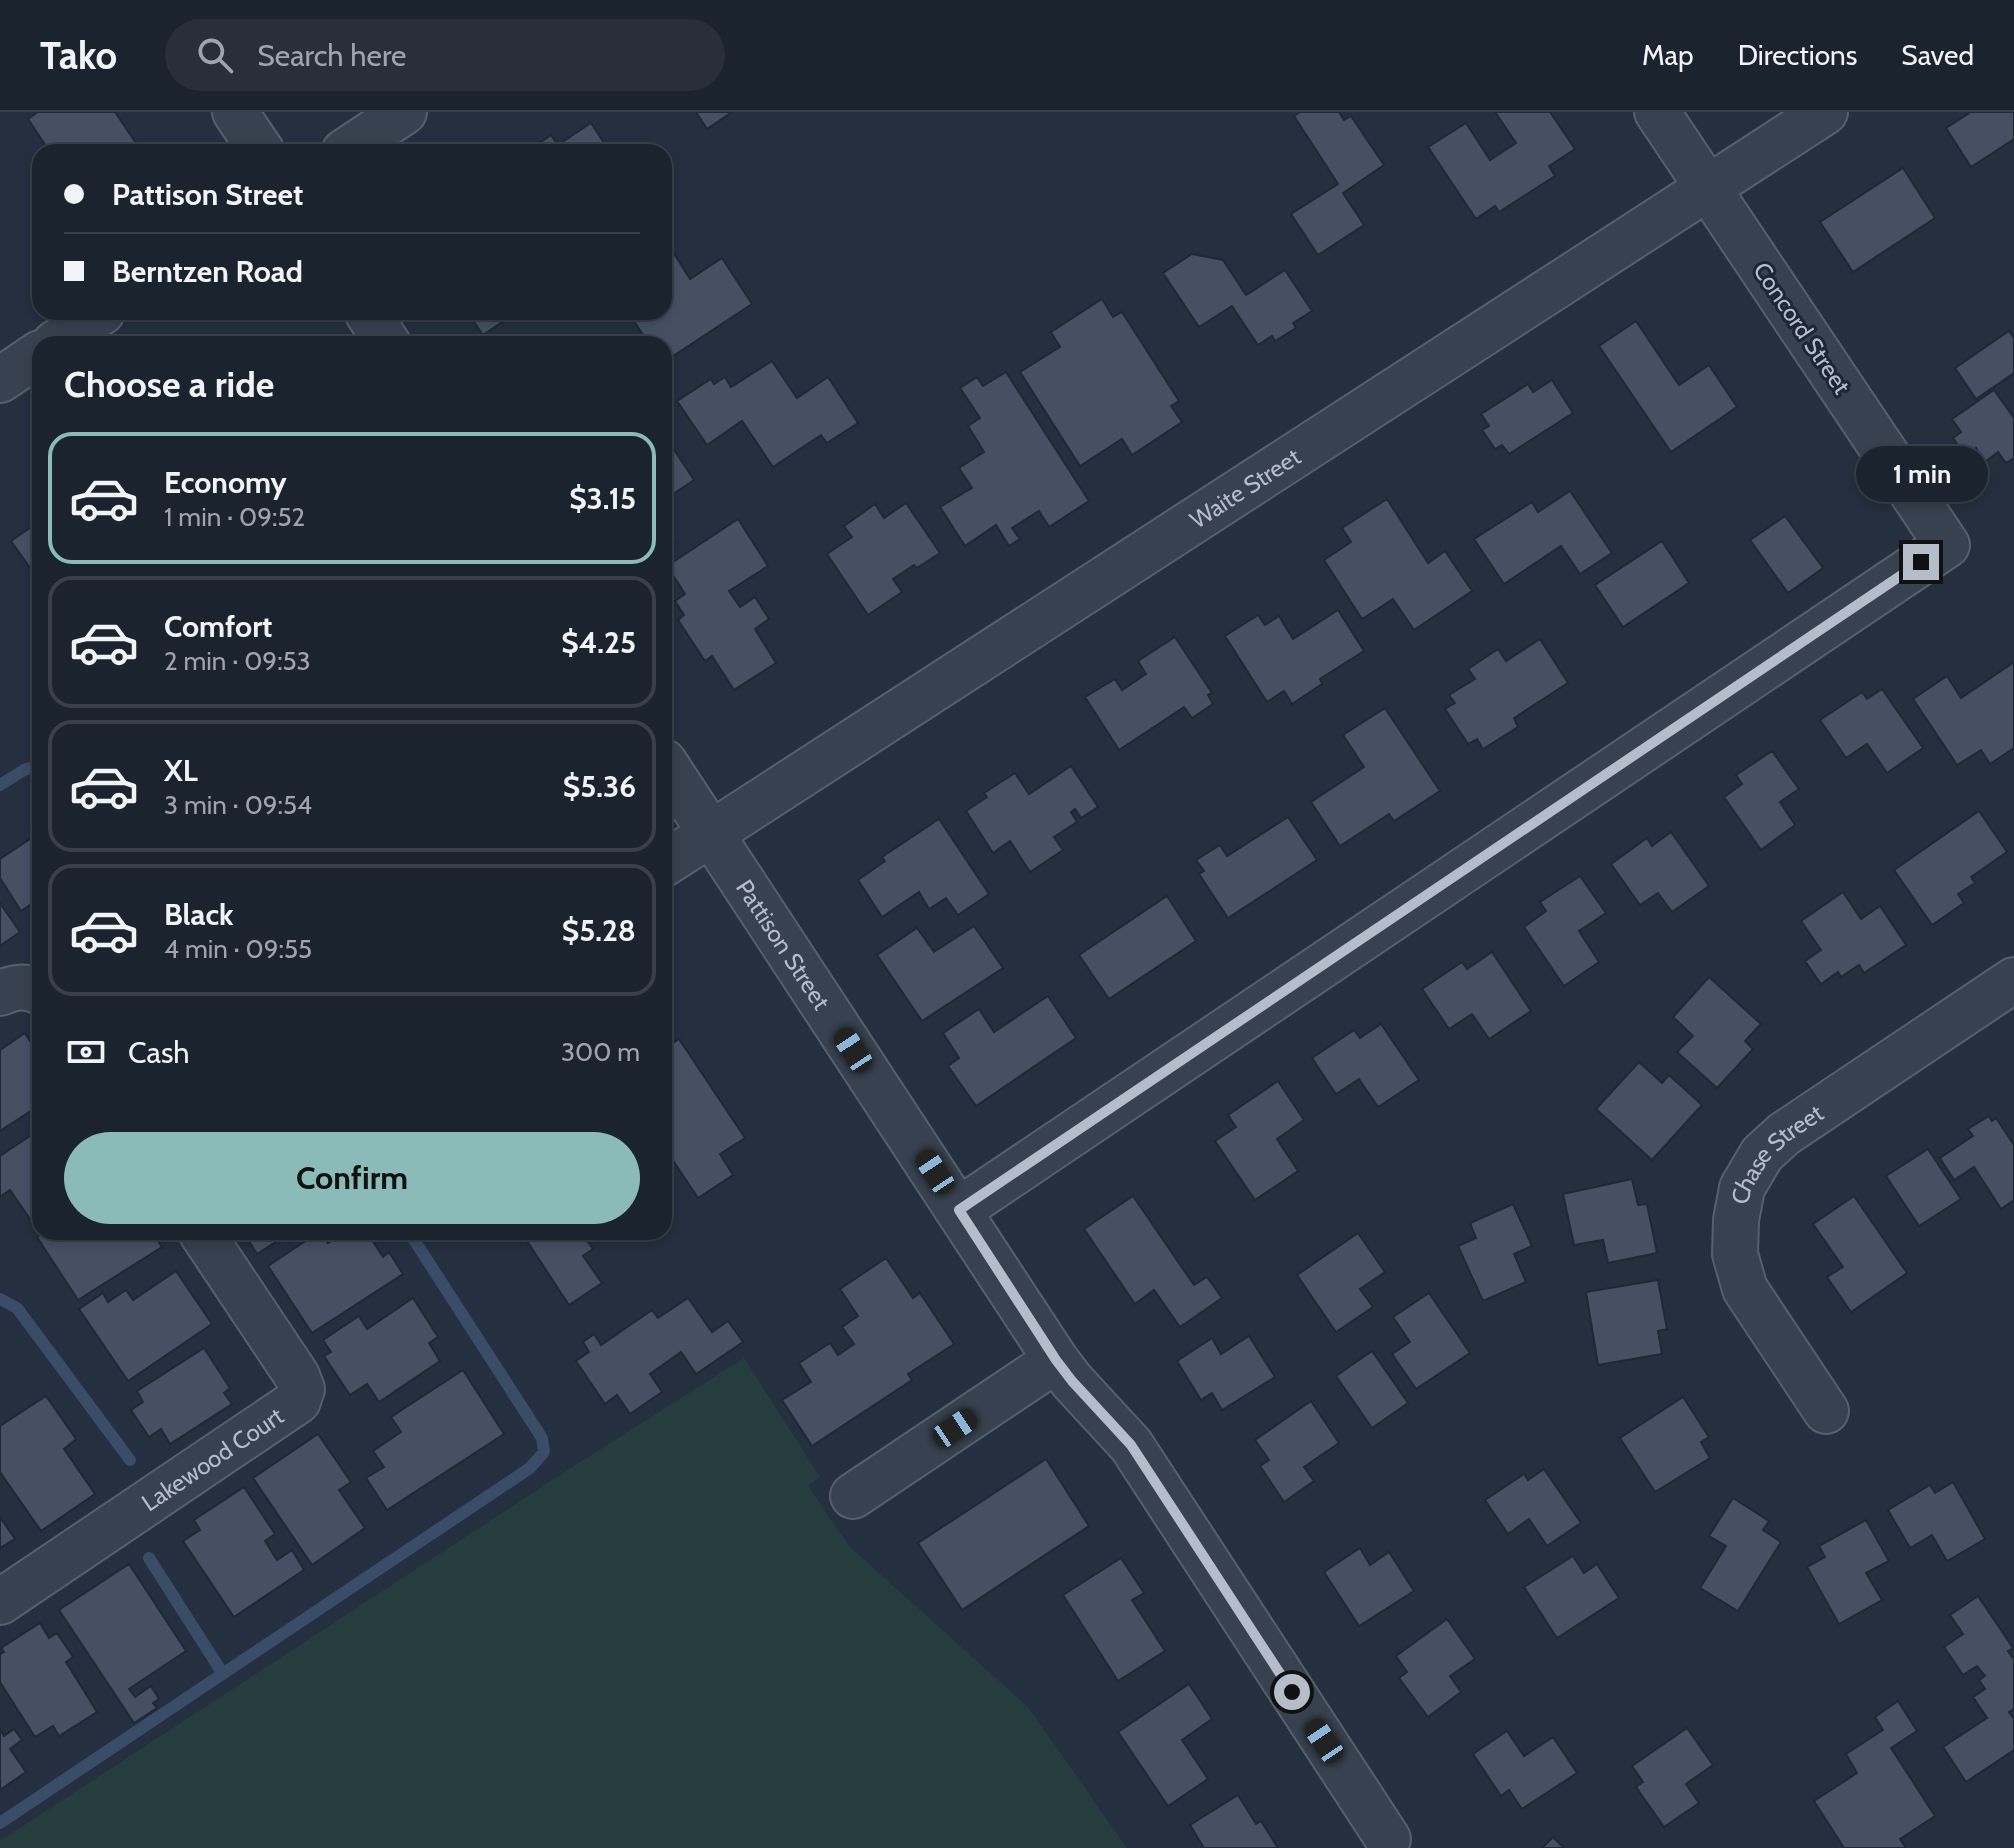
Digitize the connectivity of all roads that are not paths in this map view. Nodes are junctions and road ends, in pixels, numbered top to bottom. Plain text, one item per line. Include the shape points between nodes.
1 (235, 112) edge
2 (404, 112) edge
3 (1657, 112) edge
4 (1825, 112) edge
5 (257, 144) edge
6 (356, 144) edge
7 (1708, 189) junction
8 (90, 320) edge
9 (66, 336) edge
10 (32, 358) edge
11 (0, 380) edge
12 (672, 774) edge
13 (711, 833) junction
14 (672, 859) edge
15 (2014, 980) edge
16 (32, 988) edge
17 (0, 993) edge
18 (959, 1210) junction
19 (206, 1240) edge
20 (1056, 1360) junction
21 (1826, 1411) dead end
22 (853, 1496) dead end
23 (0, 1602) edge
24 (1388, 1839) dead end

1 - 5 street
2 - 6 street
3 - 7 street, Concord Street
4 - 7 street, Waite Street
7 - 13 street, Waite Street
7 - 18 street, Concord Street via 1947,545
8 - 9 street
10 - 11 street
12 - 13 street, Pattison Street
13 - 14 street, Waite Street
13 - 18 street, Pattison Street
15 - 21 street, Chase Street via 1784,1134 1762,1154 1742,1188 1735,1254 1745,1289
16 - 17 street
18 - 20 street, Pattison Street
19 - 23 street, Lakewood Court via 297,1376 302,1389 298,1401
20 - 22 street
20 - 24 street, Pattison Street via 1131,1445

